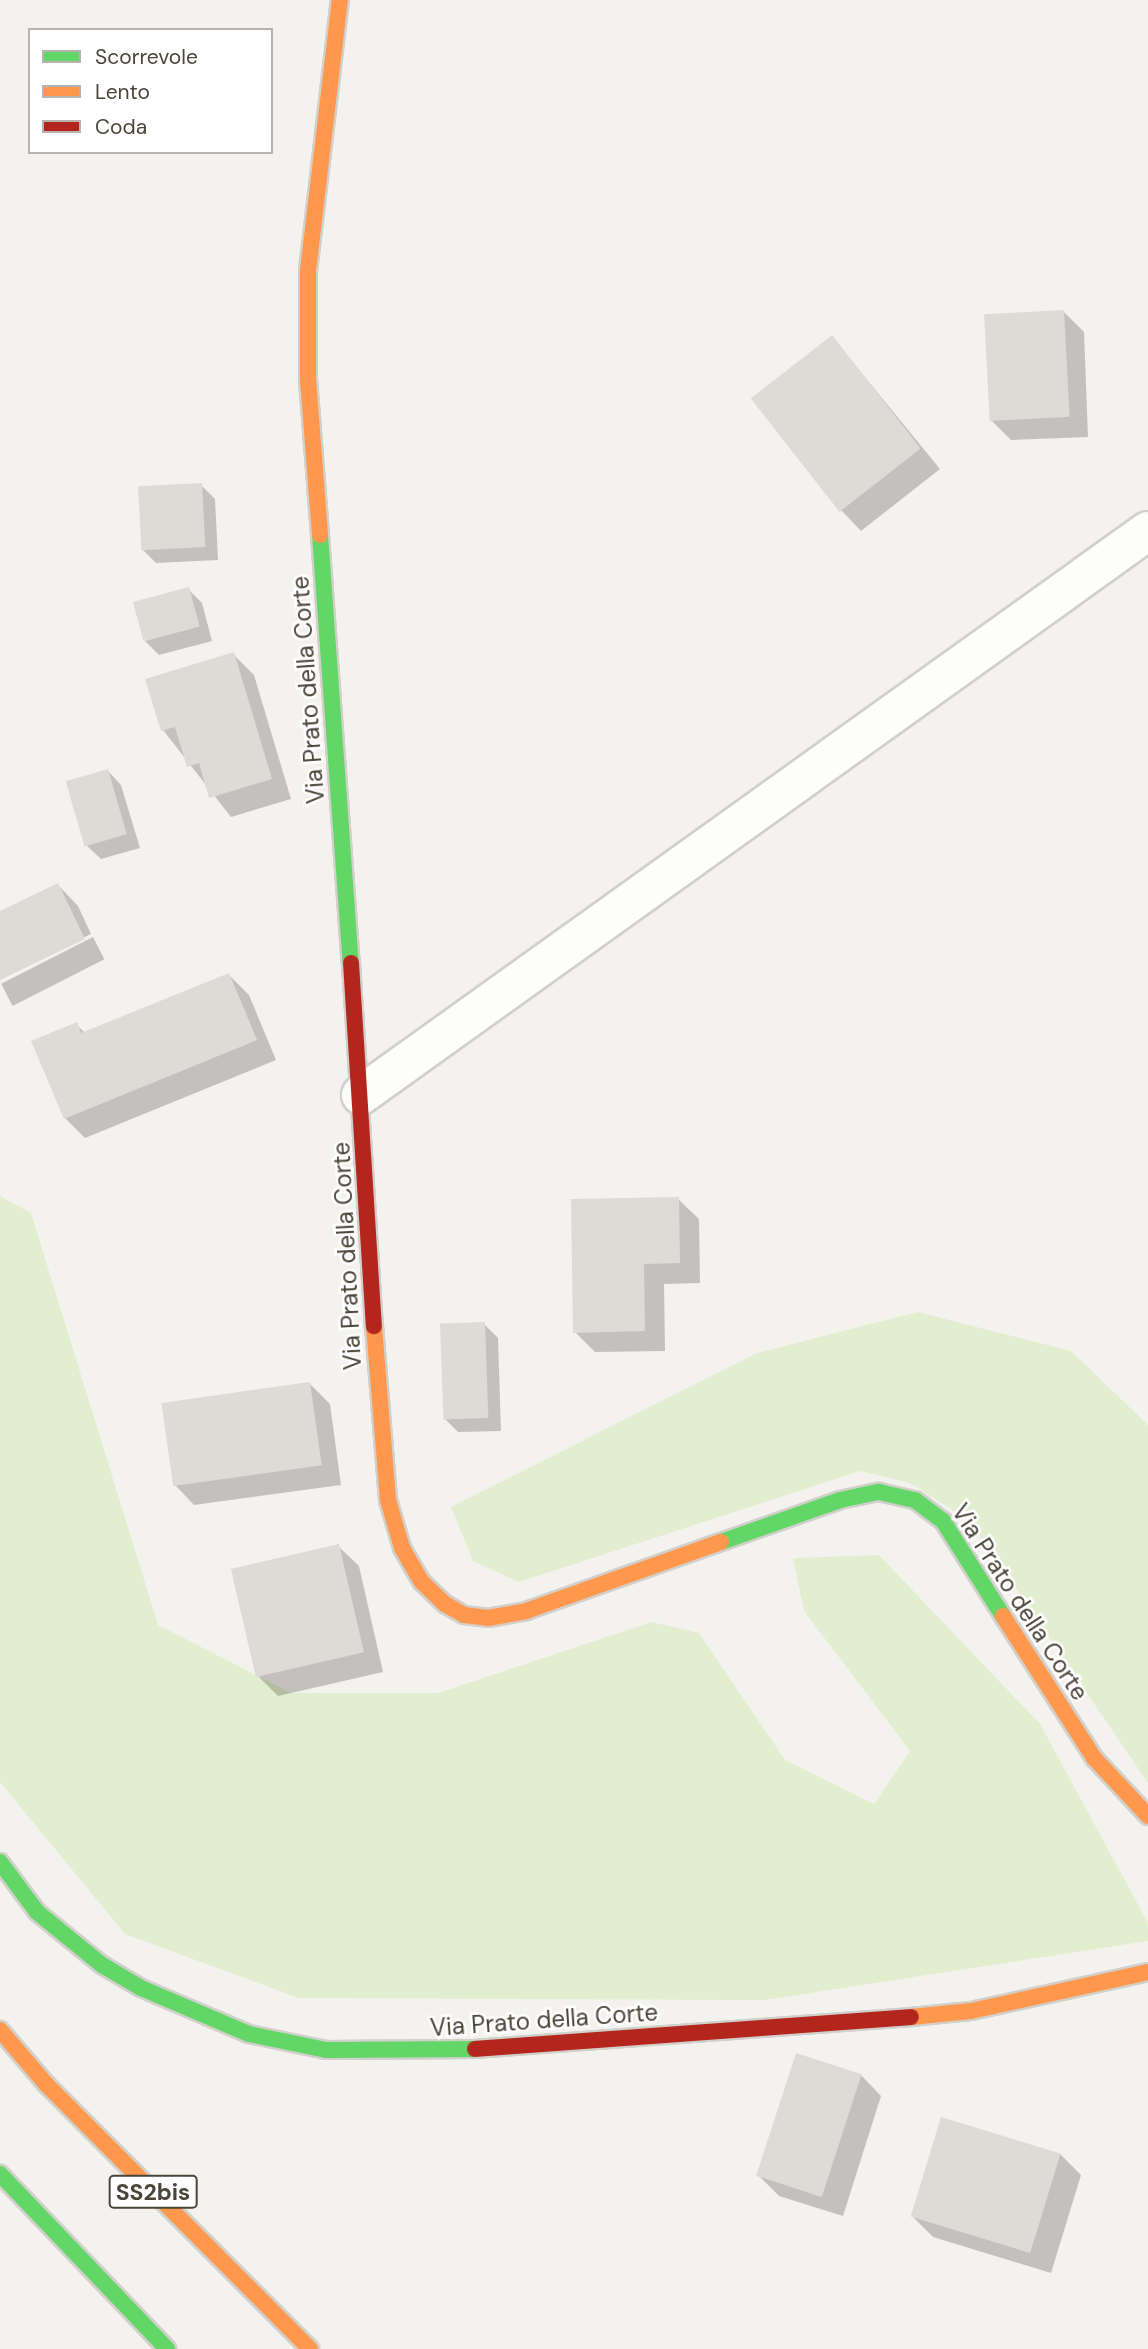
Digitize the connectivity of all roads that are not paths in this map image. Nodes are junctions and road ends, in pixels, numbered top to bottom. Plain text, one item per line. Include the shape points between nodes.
1 (340, 0) edge
2 (1148, 531) edge
3 (361, 1096) junction
4 (1148, 1816) edge
5 (0, 1863) edge
6 (1148, 1972) edge
7 (0, 2031) edge
8 (0, 2174) edge
9 (167, 2349) edge
10 (310, 2349) edge

1 - 3 main road, Via Prato della Corte via 315,190 308,271 308,367
2 - 3 street
3 - 4 main road, Via Prato della Corte via 378,1405 388,1500 402,1548 436,1597 464,1615 501,1617 840,1500 893,1493 925,1505 943,1521 1094,1758
5 - 6 main road, Via Prato della Corte via 37,1912 102,1965 141,1988 249,2034 326,2050 436,2052 910,2017 971,2011
7 - 10 main road, SS2bis via 46,2084
8 - 9 main road

